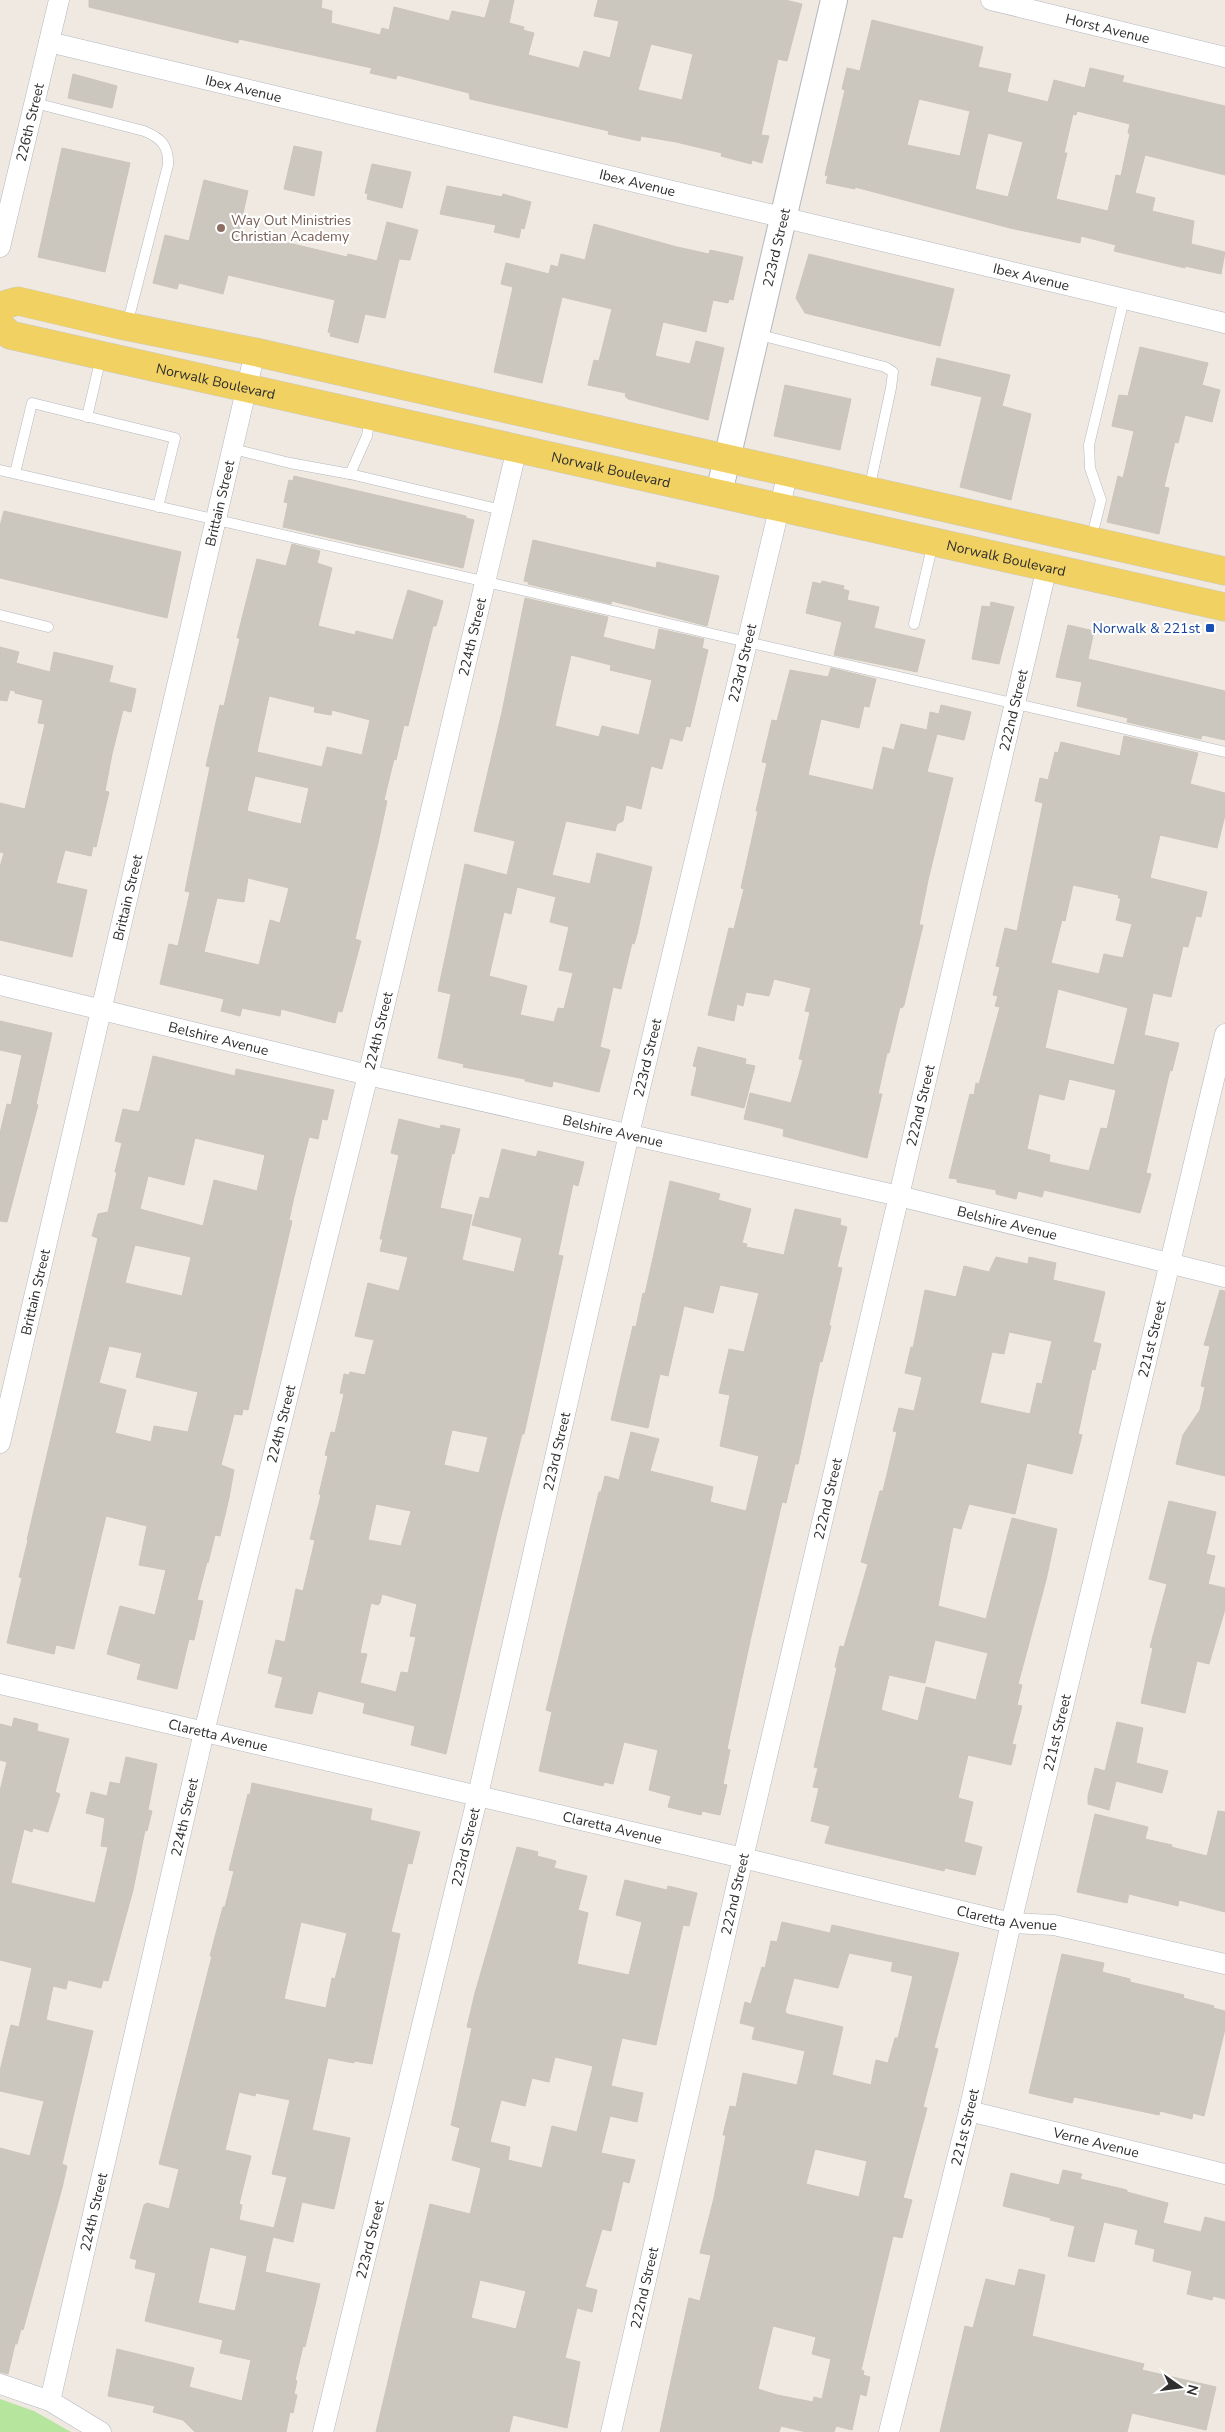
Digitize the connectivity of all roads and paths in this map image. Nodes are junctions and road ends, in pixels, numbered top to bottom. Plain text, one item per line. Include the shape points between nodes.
1 (59, 0) edge
2 (834, 0) edge
3 (991, 0) edge
4 (49, 42) junction
5 (1225, 57) edge
6 (34, 103) junction
7 (782, 218) junction
8 (0, 247) edge
9 (1124, 299) junction
10 (0, 306) edge
11 (1225, 323) edge
12 (0, 325) edge
13 (127, 326) junction
14 (755, 333) junction
15 (255, 352) junction
16 (101, 356) junction
17 (246, 388) junction
18 (370, 415) junction
19 (87, 417) junction
20 (517, 448) junction
21 (233, 449) junction
22 (727, 458) junction
23 (0, 470) edge
24 (788, 472) junction
25 (15, 474) junction
26 (350, 474) junction
27 (869, 491) junction
28 (719, 494) junction
29 (158, 507) junction
30 (780, 508) junction
31 (502, 510) junction
32 (217, 521) junction
33 (1091, 541) junction
34 (933, 542) junction
35 (1047, 567) junction
36 (1225, 571) edge
37 (485, 582) junction
38 (1225, 607) edge
39 (0, 615) edge
40 (914, 624) dead end
41 (48, 627) dead end
42 (748, 642) junction
43 (1015, 704) junction
44 (1225, 752) edge
45 (0, 985) edge
46 (100, 1008) junction
47 (1225, 1034) edge
48 (368, 1075) junction
49 (629, 1134) junction
50 (899, 1196) junction
51 (1170, 1262) junction
52 (1225, 1277) edge
53 (0, 1443) edge
54 (0, 1684) edge
55 (204, 1732) junction
56 (478, 1795) junction
57 (743, 1858) junction
58 (1011, 1923) junction
59 (1225, 1964) edge
60 (969, 2111) junction
61 (1225, 2174) edge
62 (0, 2384) edge
63 (50, 2401) junction
64 (101, 2432) edge
65 (323, 2432) edge
66 (611, 2432) edge
67 (889, 2432) edge

1 - 4 street, 226th Street
2 - 7 street, 223rd Street
3 - 5 street, Horst Avenue
4 - 6 street, 226th Street
4 - 7 street, Ibex Avenue
6 - 8 street, 226th Street
6 - 13 lane via 144,131 158,137 164,144 168,165
7 - 9 street, Ibex Avenue
7 - 14 street, 223rd Street
9 - 11 street, Ibex Avenue
9 - 33 lane via 1089,445 1090,468 1101,500
10 - 13 main road via 18,301
12 - 16 main road, Norwalk Boulevard via 10,335
13 - 15 main road
14 - 22 street, 223rd Street
14 - 27 lane via 885,367 892,372
15 - 17 street, Brittain Street
15 - 22 main road
16 - 17 main road, Norwalk Boulevard
16 - 19 lane
17 - 18 main road, Norwalk Boulevard
17 - 21 street, Brittain Street
18 - 20 main road, Norwalk Boulevard
18 - 26 lane via 366,436
19 - 25 lane via 32,403
19 - 29 lane via 175,438
20 - 28 main road, Norwalk Boulevard
20 - 31 street, 224th Street
21 - 26 lane
21 - 32 street, Brittain Street
22 - 24 main road
22 - 28 street, 223rd Street
23 - 25 lane
24 - 27 main road
24 - 30 street, 223rd Street
25 - 29 lane
26 - 31 lane
27 - 33 main road
28 - 30 main road, Norwalk Boulevard
29 - 32 lane
30 - 34 main road, Norwalk Boulevard
30 - 42 street, 223rd Street
31 - 37 street, 224th Street
32 - 37 lane
32 - 46 street, Brittain Street
33 - 36 main road
34 - 35 main road, Norwalk Boulevard
34 - 40 lane
35 - 38 main road, Norwalk Boulevard
35 - 43 street, 222nd Street
37 - 42 lane
37 - 48 street, 224th Street
39 - 41 lane
42 - 43 lane
42 - 49 street, 223rd Street
43 - 44 lane
43 - 50 street, 222nd Street
45 - 46 street, Belshire Avenue
46 - 48 street, Belshire Avenue
46 - 53 street, Brittain Street
47 - 51 street, 221st Street
48 - 49 street, Belshire Avenue
48 - 55 street, 224th Street
49 - 50 street, Belshire Avenue
49 - 56 street, 223rd Street
50 - 51 street, Belshire Avenue
50 - 57 street, 222nd Street
51 - 52 street, Belshire Avenue
51 - 58 street, 221st Street
54 - 55 street, Claretta Avenue
55 - 56 street, Claretta Avenue
55 - 63 street, 224th Street
56 - 57 street, Claretta Avenue
56 - 65 street, 223rd Street
57 - 58 street, Claretta Avenue
57 - 66 street, 222nd Street
58 - 59 street, Claretta Avenue via 1054,1925
58 - 60 street, 221st Street
60 - 61 street, Verne Avenue
60 - 67 street, 221st Street
62 - 63 street
63 - 64 street

